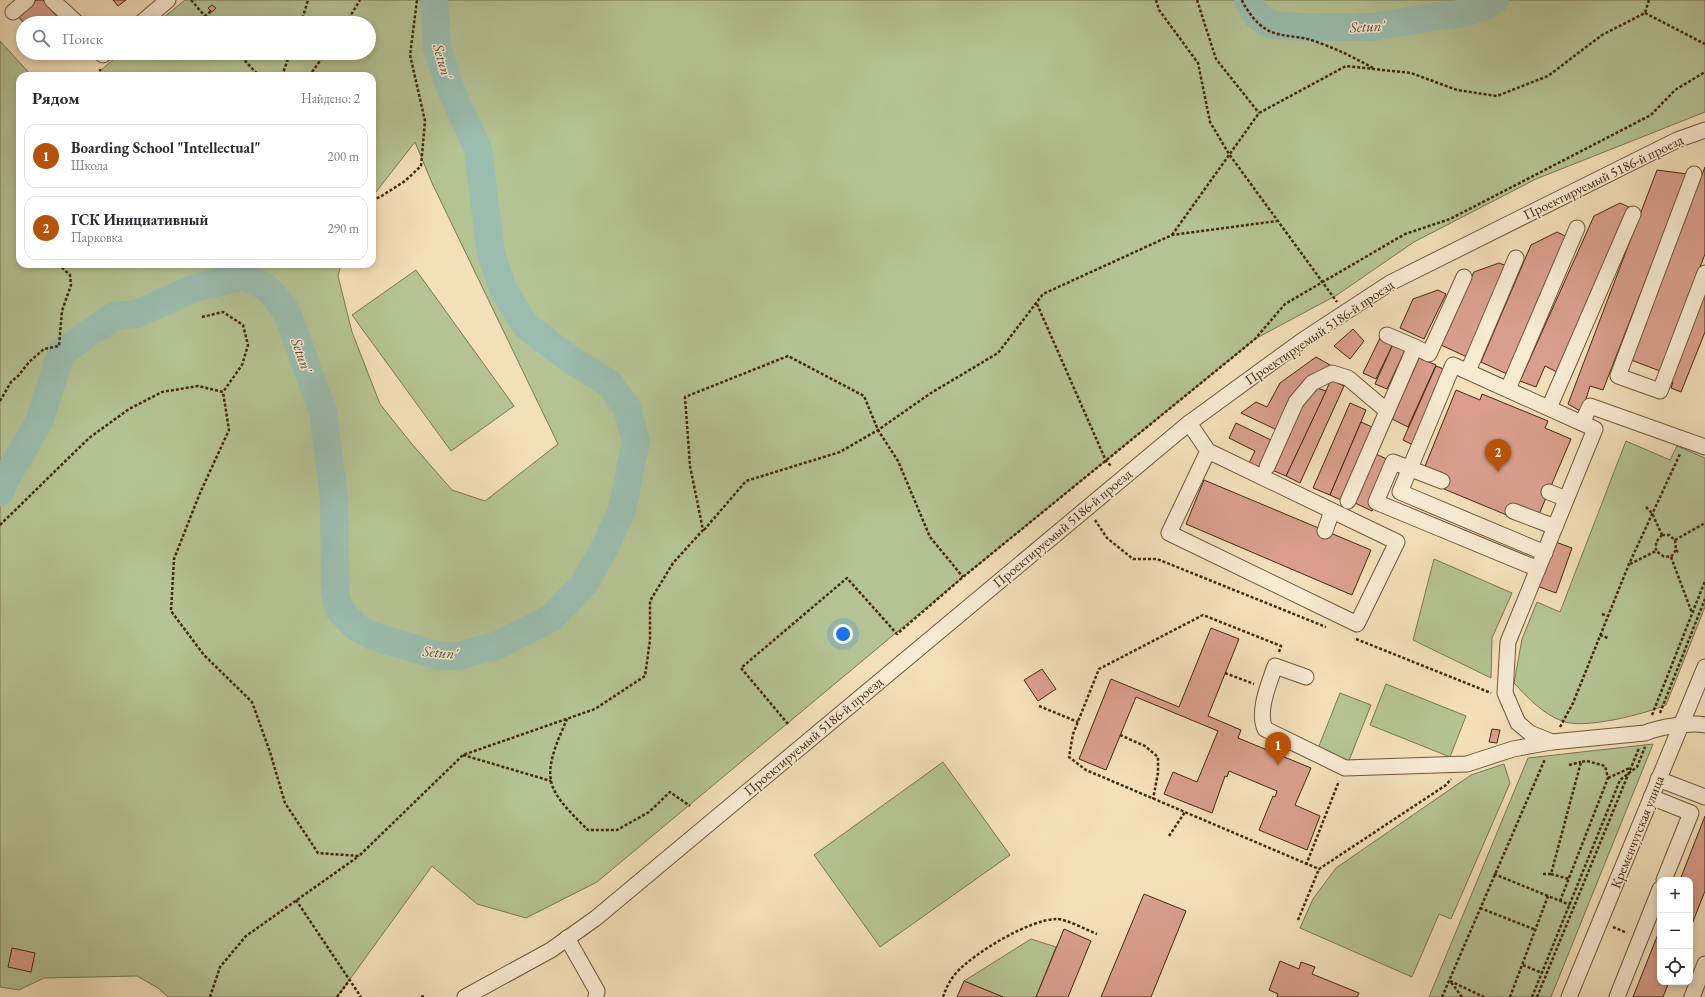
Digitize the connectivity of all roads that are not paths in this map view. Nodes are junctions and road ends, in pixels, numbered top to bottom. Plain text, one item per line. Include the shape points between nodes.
1 (27, 0) edge
2 (52, 0) edge
3 (168, 0) edge
4 (12, 12) dead end
5 (69, 16) edge
6 (149, 16) edge
7 (1705, 130) edge
8 (1694, 174) dead end
9 (1634, 214) dead end
10 (1578, 228) dead end
11 (1516, 258) dead end
12 (1705, 273) edge
13 (1464, 277) dead end
14 (1388, 335) dead end
15 (1415, 347) junction
16 (1429, 354) junction
17 (1454, 365) junction
18 (1468, 372) junction
19 (1508, 390) junction
20 (1548, 408) junction
21 (1387, 411) junction
22 (1189, 423) junction
23 (1582, 423) junction
24 (1705, 447) edge
25 (1208, 451) junction
26 (1267, 467) dead end
27 (1410, 469) junction
28 (1442, 481) dead end
29 (1549, 492) dead end
30 (1566, 499) junction
31 (1348, 501) dead end
32 (1332, 511) junction
33 (1514, 511) dead end
34 (1555, 527) junction
35 (1325, 531) dead end
36 (1545, 553) junction
37 (1538, 569) junction
38 (1705, 667) edge
39 (1306, 677) dead end
40 (1705, 725) edge
41 (1681, 726) junction
42 (1552, 742) junction
43 (1658, 779) junction
44 (1651, 796) junction
45 (1705, 797) edge
46 (1665, 877) edge
47 (1657, 897) edge
48 (567, 938) junction
49 (1705, 964) edge
50 (465, 997) edge
51 (596, 997) edge
52 (1569, 997) edge
53 (1617, 997) edge
54 (1692, 997) edge

1 - 4 street
2 - 5 street
3 - 6 street
7 - 22 street, Проектируемый 5186-й проезд via 1676,140 1390,283
8 - 12 street via 1618,376 1660,391
9 - 20 street
10 - 19 street
11 - 18 street
13 - 16 street
14 - 15 street
15 - 16 street
15 - 21 street
16 - 17 street
17 - 18 street
17 - 27 street
18 - 19 street
19 - 20 street
20 - 23 street
21 - 26 street via 1348,378 1332,373 1312,383 1296,402
21 - 31 street
22 - 25 street
22 - 48 street, Проектируемый 5186-й проезд via 596,918
23 - 24 street via 1590,406
23 - 30 street via 1595,429
25 - 32 street
25 - 32 street via 1169,533 1357,624 1397,542
27 - 28 street
27 - 36 street via 1400,492
27 - 37 street via 1393,462 1376,502
29 - 30 street
30 - 34 street
32 - 35 street
33 - 34 street
34 - 36 street
36 - 37 street
37 - 42 street via 1508,642 1505,693 1518,723 1530,733
38 - 41 street, Кременчугская улица
39 - 42 street via 1275,666 1261,721 1265,730 1344,768 1467,764 1513,749
40 - 41 street via 1696,723
41 - 42 street
41 - 43 street, Кременчугская улица
43 - 44 street, Кременчугская улица
43 - 45 street
44 - 46 street via 1691,812
44 - 52 street, Кременчугская улица
47 - 53 street
48 - 50 street, Проектируемый 5186-й проезд via 551,950
48 - 51 street via 597,991
49 - 54 street

